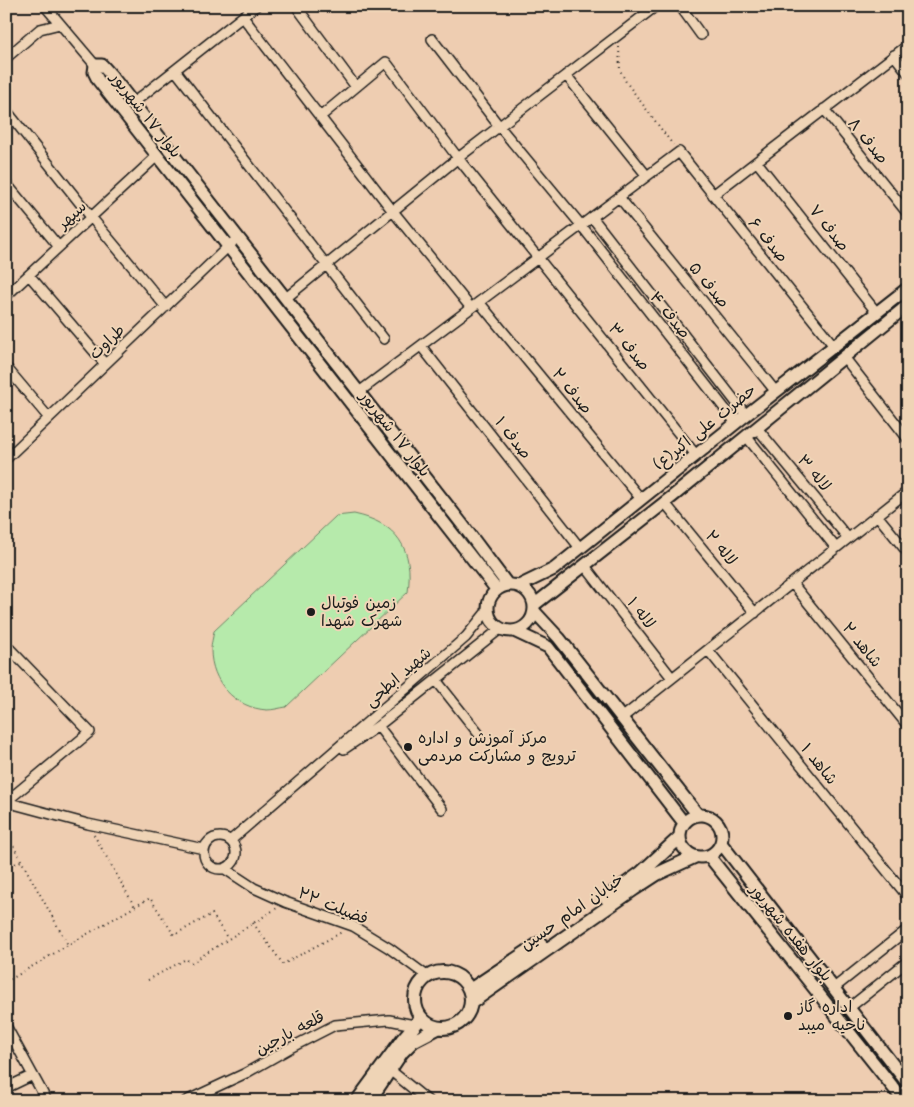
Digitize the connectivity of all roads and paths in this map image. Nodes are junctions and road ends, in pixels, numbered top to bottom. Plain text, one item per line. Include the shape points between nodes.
1 (45, 6) edge
2 (256, 6) edge
3 (296, 6) edge
4 (656, 6) edge
5 (680, 6) edge
6 (644, 10) edge
7 (243, 16) junction
8 (60, 24) junction
9 (623, 30) junction
10 (701, 35) dead end
11 (432, 39) dead end
12 (908, 45) edge
13 (894, 55) junction
14 (6, 58) edge
15 (95, 65) junction
16 (175, 70) junction
17 (908, 73) edge
18 (566, 75) junction
19 (356, 87) junction
20 (133, 103) junction
21 (824, 109) junction
22 (6, 110) edge
23 (320, 117) junction
24 (499, 126) junction
25 (679, 152) junction
26 (157, 156) junction
27 (458, 158) junction
28 (757, 162) junction
29 (647, 176) junction
30 (6, 183) edge
31 (713, 195) junction
32 (619, 197) junction
33 (392, 210) junction
34 (908, 214) edge
35 (91, 217) junction
36 (592, 217) junction
37 (581, 225) junction
38 (238, 237) junction
39 (59, 247) junction
40 (229, 247) junction
41 (538, 258) junction
42 (327, 264) junction
43 (29, 275) junction
44 (908, 288) edge
45 (6, 296) edge
46 (286, 298) junction
47 (479, 302) junction
48 (908, 305) edge
49 (166, 306) junction
50 (471, 308) junction
51 (876, 313) junction
52 (384, 339) dead end
53 (421, 346) junction
54 (834, 346) junction
55 (844, 357) junction
56 (106, 364) junction
57 (6, 367) edge
58 (359, 392) junction
59 (776, 392) junction
60 (746, 415) junction
61 (49, 418) junction
62 (736, 423) junction
63 (757, 428) junction
64 (746, 436) junction
65 (908, 439) edge
66 (696, 455) junction
67 (6, 459) edge
68 (908, 491) edge
69 (641, 499) junction
70 (665, 503) junction
71 (877, 515) junction
72 (596, 536) junction
73 (848, 538) junction
74 (580, 548) junction
75 (836, 548) junction
76 (606, 549) junction
77 (908, 553) edge
78 (585, 566) junction
79 (792, 583) junction
80 (507, 584) junction
81 (519, 586) junction
82 (496, 589) junction
83 (534, 608) junction
84 (487, 611) junction
85 (754, 612) junction
86 (500, 629) junction
87 (514, 631) junction
88 (6, 645) edge
89 (708, 650) junction
90 (672, 678) junction
91 (436, 680) junction
92 (623, 718) junction
93 (378, 726) junction
94 (908, 726) edge
95 (478, 733) dead end
96 (324, 760) junction
97 (6, 802) edge
98 (442, 809) dead end
99 (698, 815) junction
100 (684, 823) junction
101 (88, 824) junction
102 (6, 833) edge
103 (679, 838) junction
104 (231, 840) junction
105 (721, 843) junction
106 (204, 849) junction
107 (709, 856) junction
108 (694, 857) junction
109 (21, 861) junction
110 (6, 868) edge
111 (225, 869) junction
112 (908, 898) edge
113 (285, 902) junction
114 (135, 907) junction
115 (252, 923) junction
116 (353, 926) junction
117 (908, 929) edge
118 (228, 939) junction
119 (68, 944) junction
120 (908, 961) edge
121 (427, 976) junction
122 (148, 980) dead end
123 (6, 982) edge
124 (834, 988) junction
125 (471, 996) junction
126 (849, 1008) junction
127 (418, 1021) junction
128 (6, 1026) edge
129 (438, 1028) junction
130 (390, 1070) junction
131 (33, 1075) junction
132 (908, 1084) edge
133 (6, 1088) edge
134 (47, 1101) edge
135 (186, 1101) edge
136 (357, 1101) edge
137 (369, 1101) edge
138 (428, 1101) edge
139 (904, 1101) edge

1 - 8 street
2 - 7 street
3 - 19 street
4 - 6 street
5 - 10 street
6 - 9 street
7 - 16 street
7 - 23 street
8 - 14 street via 40,29
8 - 15 street
9 - 18 street
9 - 25 path via 618,55 620,70
11 - 24 street, صدف ۴
12 - 13 street
13 - 17 street
13 - 21 street
15 - 20 street, بلوار ۱۷ شهریور via 102,65
15 - 26 street, بلوار ۱۷ شهریور via 98,80
16 - 20 street
16 - 42 street
18 - 24 street
18 - 29 street
19 - 23 street
19 - 27 street, صدف ۳ via 386,62
20 - 38 street, بلوار ۱۷ شهریور
21 - 28 street
21 - 34 street, صدف ۸
22 - 35 street
23 - 33 street
24 - 27 street
24 - 37 street, صدف ۴
25 - 29 street
25 - 31 street, صدف ۶
26 - 35 street, سپهر
26 - 40 street, بلوار ۱۷ شهریور
27 - 33 street
27 - 41 street, صدف ۳
28 - 31 street
28 - 51 street, صدف ۷
29 - 32 street
30 - 39 street
31 - 54 street, صدف ۶
32 - 36 street
32 - 59 street, صدف ۵
33 - 42 street
33 - 50 street
35 - 39 street, سپهر
35 - 49 street
36 - 37 street
36 - 60 street, صدف ۴
37 - 41 street
37 - 62 street, صدف ۴
38 - 40 street, طراوت
38 - 46 street, بلوار ۱۷ شهریور
39 - 43 street, سپهر
40 - 49 street, طراوت
40 - 82 street, بلوار ۱۷ شهریور
41 - 47 street
41 - 66 street, صدف ۳
42 - 46 street
42 - 52 street
43 - 45 street, سپهر
43 - 56 street
44 - 51 street, حضرت علی اکبر(ع)
46 - 58 street, بلوار ۱۷ شهریور
47 - 50 street
47 - 69 street, صدف ۲
48 - 55 street, حضرت علی اکبر(ع)
49 - 56 street, طراوت
50 - 53 street
51 - 54 street, حضرت علی اکبر(ع)
53 - 58 street
53 - 74 street, صدف ۱
54 - 59 street, حضرت علی اکبر(ع)
55 - 63 street, حضرت علی اکبر(ع)
55 - 65 street
56 - 61 street, طراوت
57 - 61 street
58 - 80 street, بلوار ۱۷ شهریور
59 - 60 street, حضرت علی اکبر(ع)
60 - 62 street, حضرت علی اکبر(ع)
60 - 63 street
61 - 67 street, طراوت
62 - 64 street
62 - 66 street, حضرت علی اکبر(ع)
63 - 64 street, حضرت علی اکبر(ع)
63 - 73 street, لاله ۳
64 - 70 street, حضرت علی اکبر(ع)
64 - 75 street, لاله ۳
66 - 69 street, حضرت علی اکبر(ع)
68 - 71 street
69 - 72 street, حضرت علی اکبر(ع)
70 - 76 street, حضرت علی اکبر(ع)
70 - 85 street, لاله ۲
71 - 73 street
71 - 77 street
72 - 74 street, حضرت علی اکبر(ع)
72 - 76 street
73 - 75 street
74 - 81 street, حضرت علی اکبر(ع) via 554,569
75 - 79 street
76 - 78 street, حضرت علی اکبر(ع)
78 - 83 street, حضرت علی اکبر(ع)
78 - 90 street, لاله ۱
79 - 85 street
79 - 94 street, شاهد ۲
80 - 81 street
80 - 82 street
81 - 83 street via 529,593
82 - 84 street via 489,599
83 - 87 street via 531,621
83 - 92 street
84 - 86 street
84 - 96 street, شهید ابطحی via 466,637
85 - 89 street
86 - 87 street
86 - 91 street, شهید ابطحی
87 - 100 street via 548,647
88 - 97 street via 90,732
89 - 90 street
89 - 112 street, شاهد ۱
90 - 92 street
91 - 93 street, شهید ابطحی
91 - 95 street
92 - 99 street
93 - 96 street, شهید ابطحی
93 - 98 street
96 - 104 street, شهید ابطحی
97 - 101 street
99 - 100 street
99 - 105 street via 706,815 717,822 722,834
100 - 103 street
101 - 106 street
101 - 114 path
102 - 109 path
103 - 108 street via 685,851
103 - 125 main road, خیابان امام حسین via 640,873
104 - 106 street via 215,837 207,842
104 - 111 street via 236,856
105 - 107 street
105 - 124 street, بلوار هفده شهریور
106 - 111 street via 204,858 209,865
107 - 108 street
107 - 139 street, بلوار هفده شهریور
108 - 125 main road, خیابان امام حسین via 657,874
109 - 110 path
109 - 119 path
111 - 113 street, فضیلت ۲۲ via 254,888
113 - 115 path
113 - 116 street, فضیلت ۲۲
114 - 118 path via 150,898 174,935 212,914
114 - 119 path
115 - 116 path via 283,964
115 - 118 path
116 - 121 street, فضیلت ۲۲
117 - 124 street
118 - 122 path via 192,963 186,958
119 - 123 path
120 - 126 street
121 - 125 main road via 439,971 452,972 464,979
121 - 127 main road via 415,996
124 - 126 street, بلوار هفده شهریور
125 - 129 main road via 468,1013 461,1022 450,1028
126 - 132 street, بلوار هفده شهریور
127 - 129 main road
127 - 135 street, قلعه بارجین via 335,1025
127 - 136 main road
128 - 131 street
129 - 130 main road via 413,1041
130 - 137 main road
130 - 138 street
131 - 133 street
131 - 134 street

